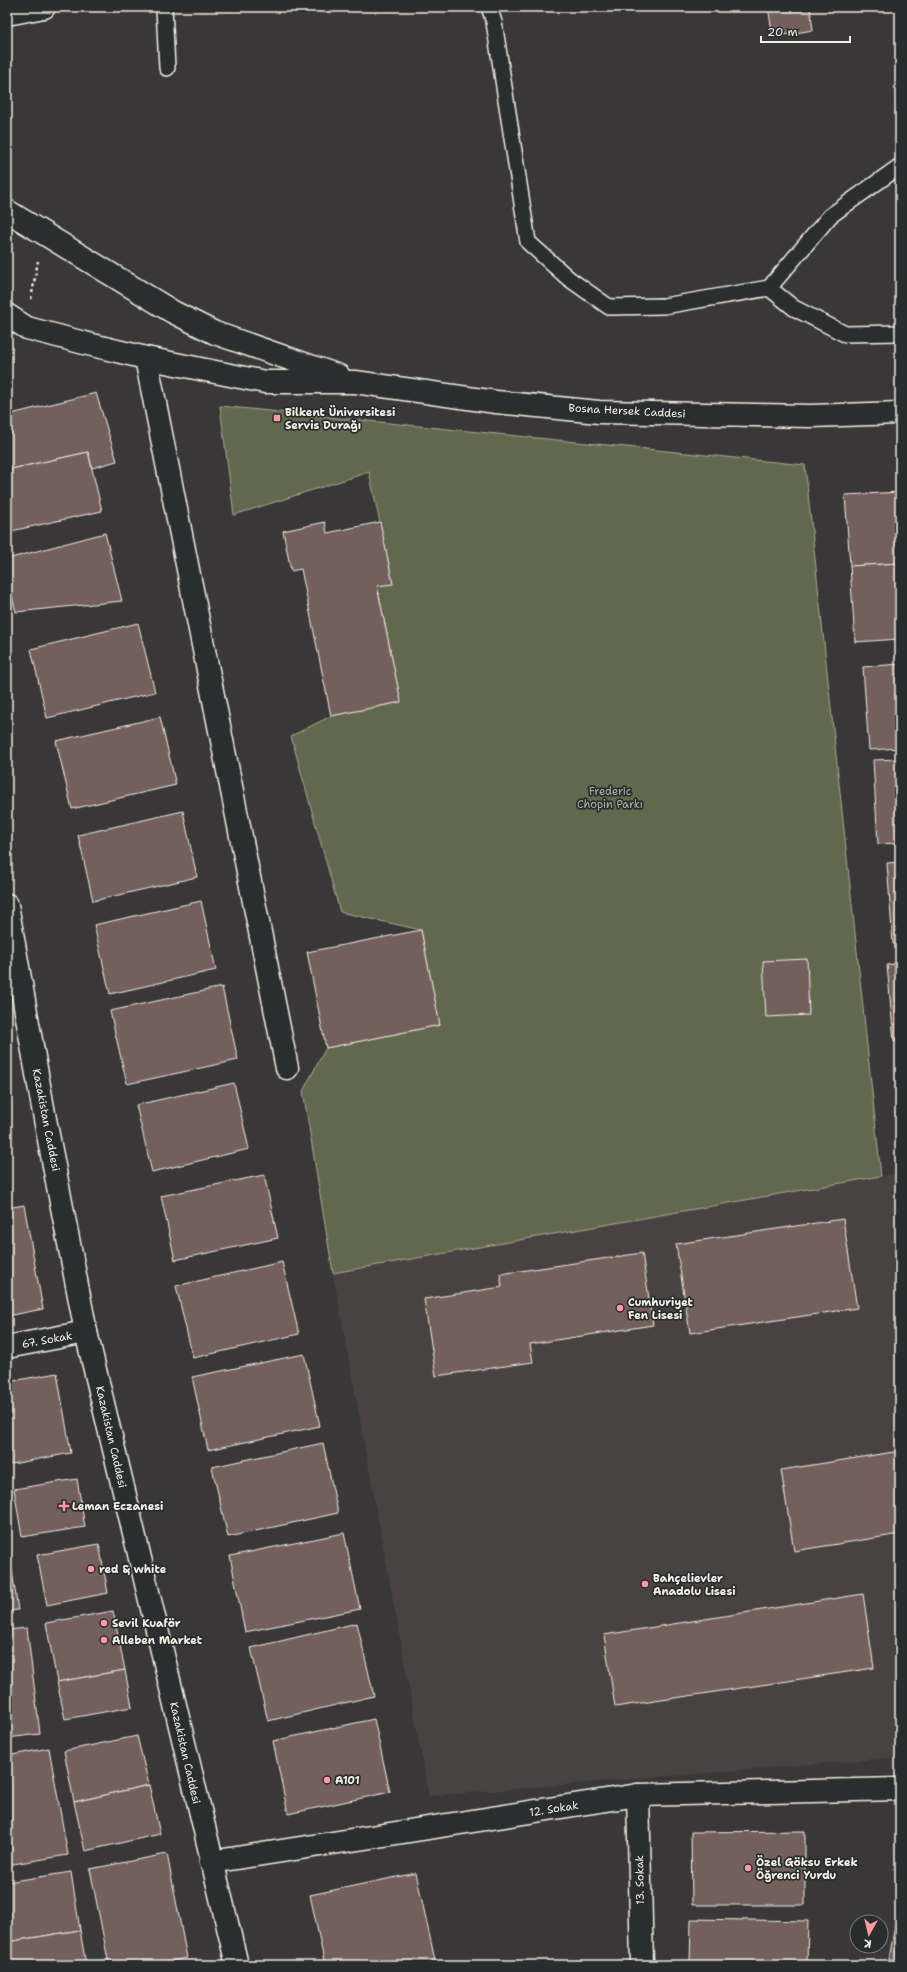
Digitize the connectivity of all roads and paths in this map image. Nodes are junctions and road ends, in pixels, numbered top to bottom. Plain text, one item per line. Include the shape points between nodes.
1 (44, 7) edge
2 (164, 7) edge
3 (490, 7) edge
4 (7, 14) edge
5 (167, 68) dead end
6 (900, 166) edge
7 (7, 211) edge
8 (38, 261) dead end
9 (769, 288) junction
10 (30, 304) dead end
11 (7, 315) edge
12 (900, 333) edge
13 (146, 358) junction
14 (355, 382) junction
15 (900, 413) edge
16 (7, 905) edge
17 (287, 1068) dead end
18 (86, 1332) junction
19 (7, 1347) edge
20 (900, 1789) edge
21 (638, 1795) junction
22 (211, 1862) junction
23 (236, 1965) edge
24 (642, 1965) edge

1 - 4 main road
2 - 5 lane
3 - 9 lane via 528,242 568,278 609,307 664,306
6 - 9 lane via 830,216
7 - 14 main road via 173,312 208,330
8 - 10 path
9 - 12 lane via 794,308 846,334
11 - 13 main road via 27,328
13 - 14 main road via 266,382
13 - 17 main road
14 - 15 main road, Bosna Hersek Caddesi via 496,402 599,412 811,416
16 - 18 main road, Kazakistan Caddesi
18 - 19 main road, 67. Sokak
18 - 22 main road, Kazakistan Caddesi
20 - 21 main road, 12. Sokak
21 - 22 main road, 12. Sokak
21 - 24 main road, 13. Sokak
22 - 23 main road, Kazakistan Caddesi

